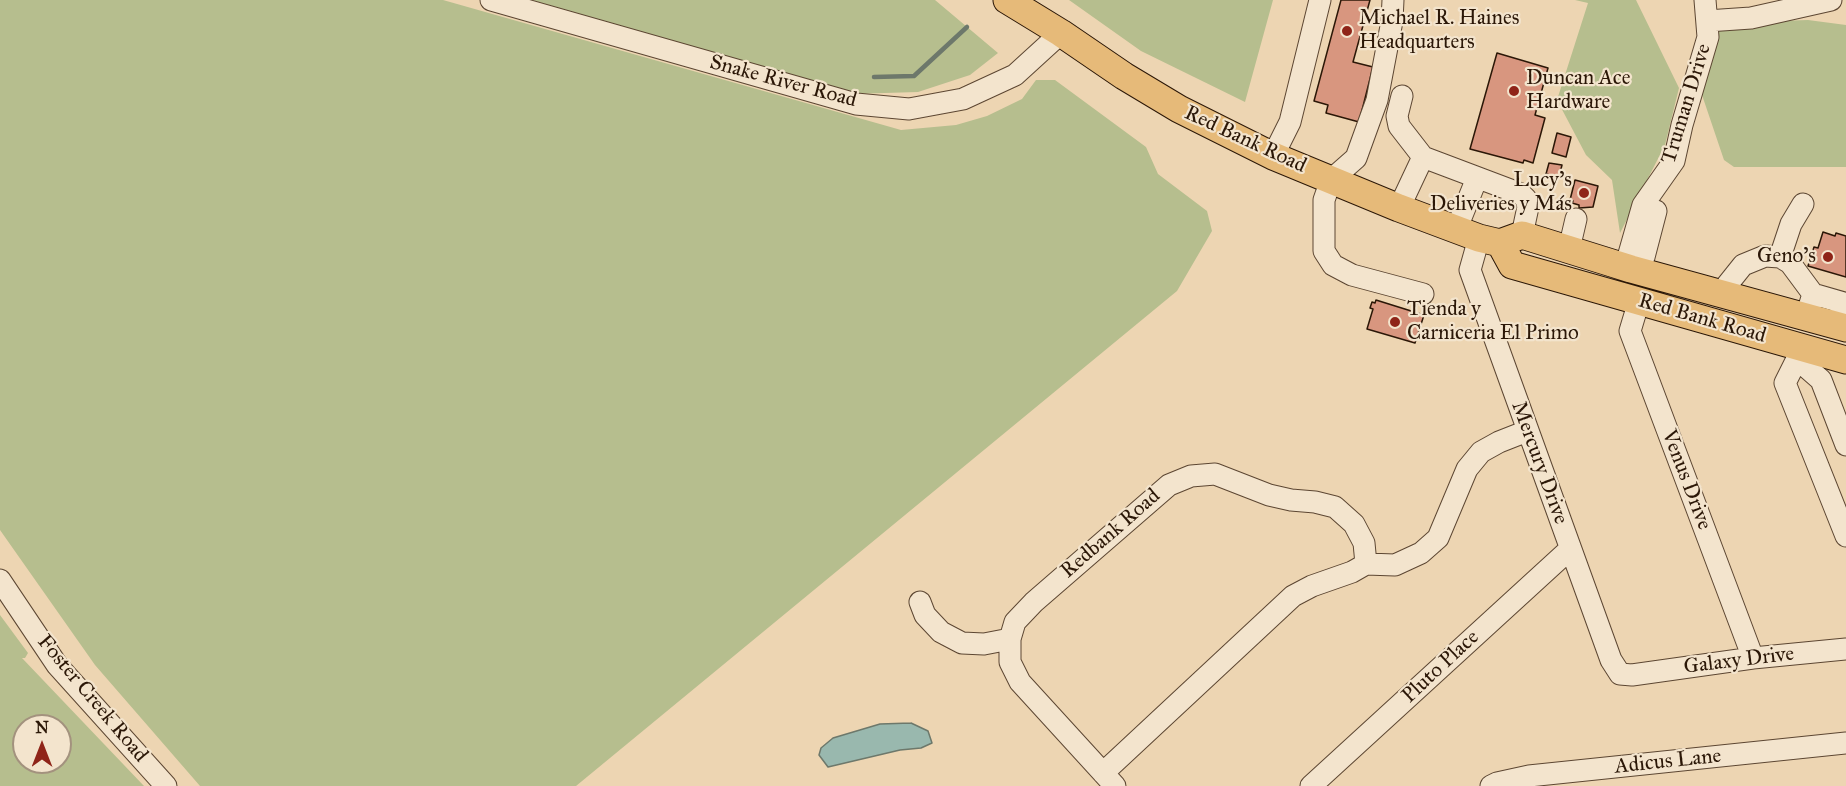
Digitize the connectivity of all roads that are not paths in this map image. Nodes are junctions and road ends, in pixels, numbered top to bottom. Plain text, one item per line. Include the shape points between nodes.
1 (491, 0) edge
2 (1007, 0) edge
3 (1320, 0) edge
4 (1393, 0) edge
5 (1831, 0) edge
6 (1706, 10) edge
7 (1061, 33) junction
8 (1402, 96) dead end
9 (1273, 156) junction
10 (1423, 157) junction
11 (1478, 178) junction
12 (1331, 180) junction
13 (1803, 204) dead end
14 (1399, 208) junction
15 (1576, 219) dead end
16 (1489, 237) junction
17 (1569, 249) junction
18 (1780, 257) junction
19 (1632, 266) junction
20 (1601, 290) junction
21 (1423, 294) dead end
22 (1725, 295) junction
23 (1639, 300) junction
24 (1809, 305) junction
25 (1844, 318) edge
26 (1798, 353) junction
27 (1846, 360) edge
28 (1821, 380) junction
29 (1785, 383) junction
30 (1527, 431) junction
31 (1846, 445) edge
32 (1846, 536) edge
33 (1570, 549) junction
34 (1366, 564) junction
35 (0, 580) edge
36 (920, 602) dead end
37 (1010, 639) junction
38 (1846, 649) edge
39 (1752, 658) junction
40 (1632, 675) joint
41 (1846, 743) edge
42 (1109, 779) edge
43 (166, 786) edge
44 (1311, 786) edge
45 (1491, 786) edge

1 - 7 street, Snake River Road via 856,104 909,109 963,99 1015,75
2 - 7 main road, Red Bank Road
3 - 9 street via 1290,122
4 - 12 street via 1377,100 1356,159
5 - 6 street via 1752,18
6 - 19 street, Truman Drive via 1708,38 1674,161 1666,173 1644,257
7 - 9 main road, Red Bank Road via 1179,109
8 - 10 street via 1399,126
9 - 12 main road, Red Bank Road
10 - 11 street
10 - 14 street
11 - 16 street
11 - 16 street via 1521,194 1528,207
12 - 14 main road, Red Bank Road
12 - 21 street via 1324,200 1323,228 1324,251 1333,265 1352,275
13 - 18 street via 1791,224
14 - 16 main road, Red Bank Road
15 - 17 street
16 - 17 main road, Red Bank Road
16 - 20 main road, Red Bank Road via 1512,265
16 - 30 street, Mercury Drive via 1470,270
17 - 19 main road, Red Bank Road
18 - 22 street via 1765,256 1743,265 1727,285
18 - 24 street via 1790,263
19 - 20 main road via 1623,280
19 - 22 main road, Red Bank Road
20 - 23 main road, Red Bank Road
22 - 24 main road, Red Bank Road
23 - 26 main road, Red Bank Road
23 - 39 street, Venus Drive via 1630,331
24 - 25 main road, Red Bank Road
25 - 26 main road via 1809,335
26 - 27 main road, Red Bank Road
26 - 28 street
26 - 29 street
28 - 29 street
28 - 31 street
29 - 32 street
30 - 33 street, Mercury Drive
30 - 34 street via 1481,452 1467,469 1438,538 1421,553 1395,566
33 - 40 street, Mercury Drive via 1611,660 1620,674
33 - 44 street, Pluto Place
34 - 37 street, Redbank Road via 1364,543 1353,524 1335,507 1269,495 1215,474 1191,476 1169,484 1034,602 1015,622
34 - 42 street via 1293,596
35 - 43 street, Foster Creek Road via 57,665
36 - 37 street via 925,615 941,632 962,643 984,645
37 - 42 street via 1010,662 1020,682
38 - 39 street, Galaxy Drive
39 - 40 street, Galaxy Drive
41 - 45 street, Adicus Lane via 1529,776

